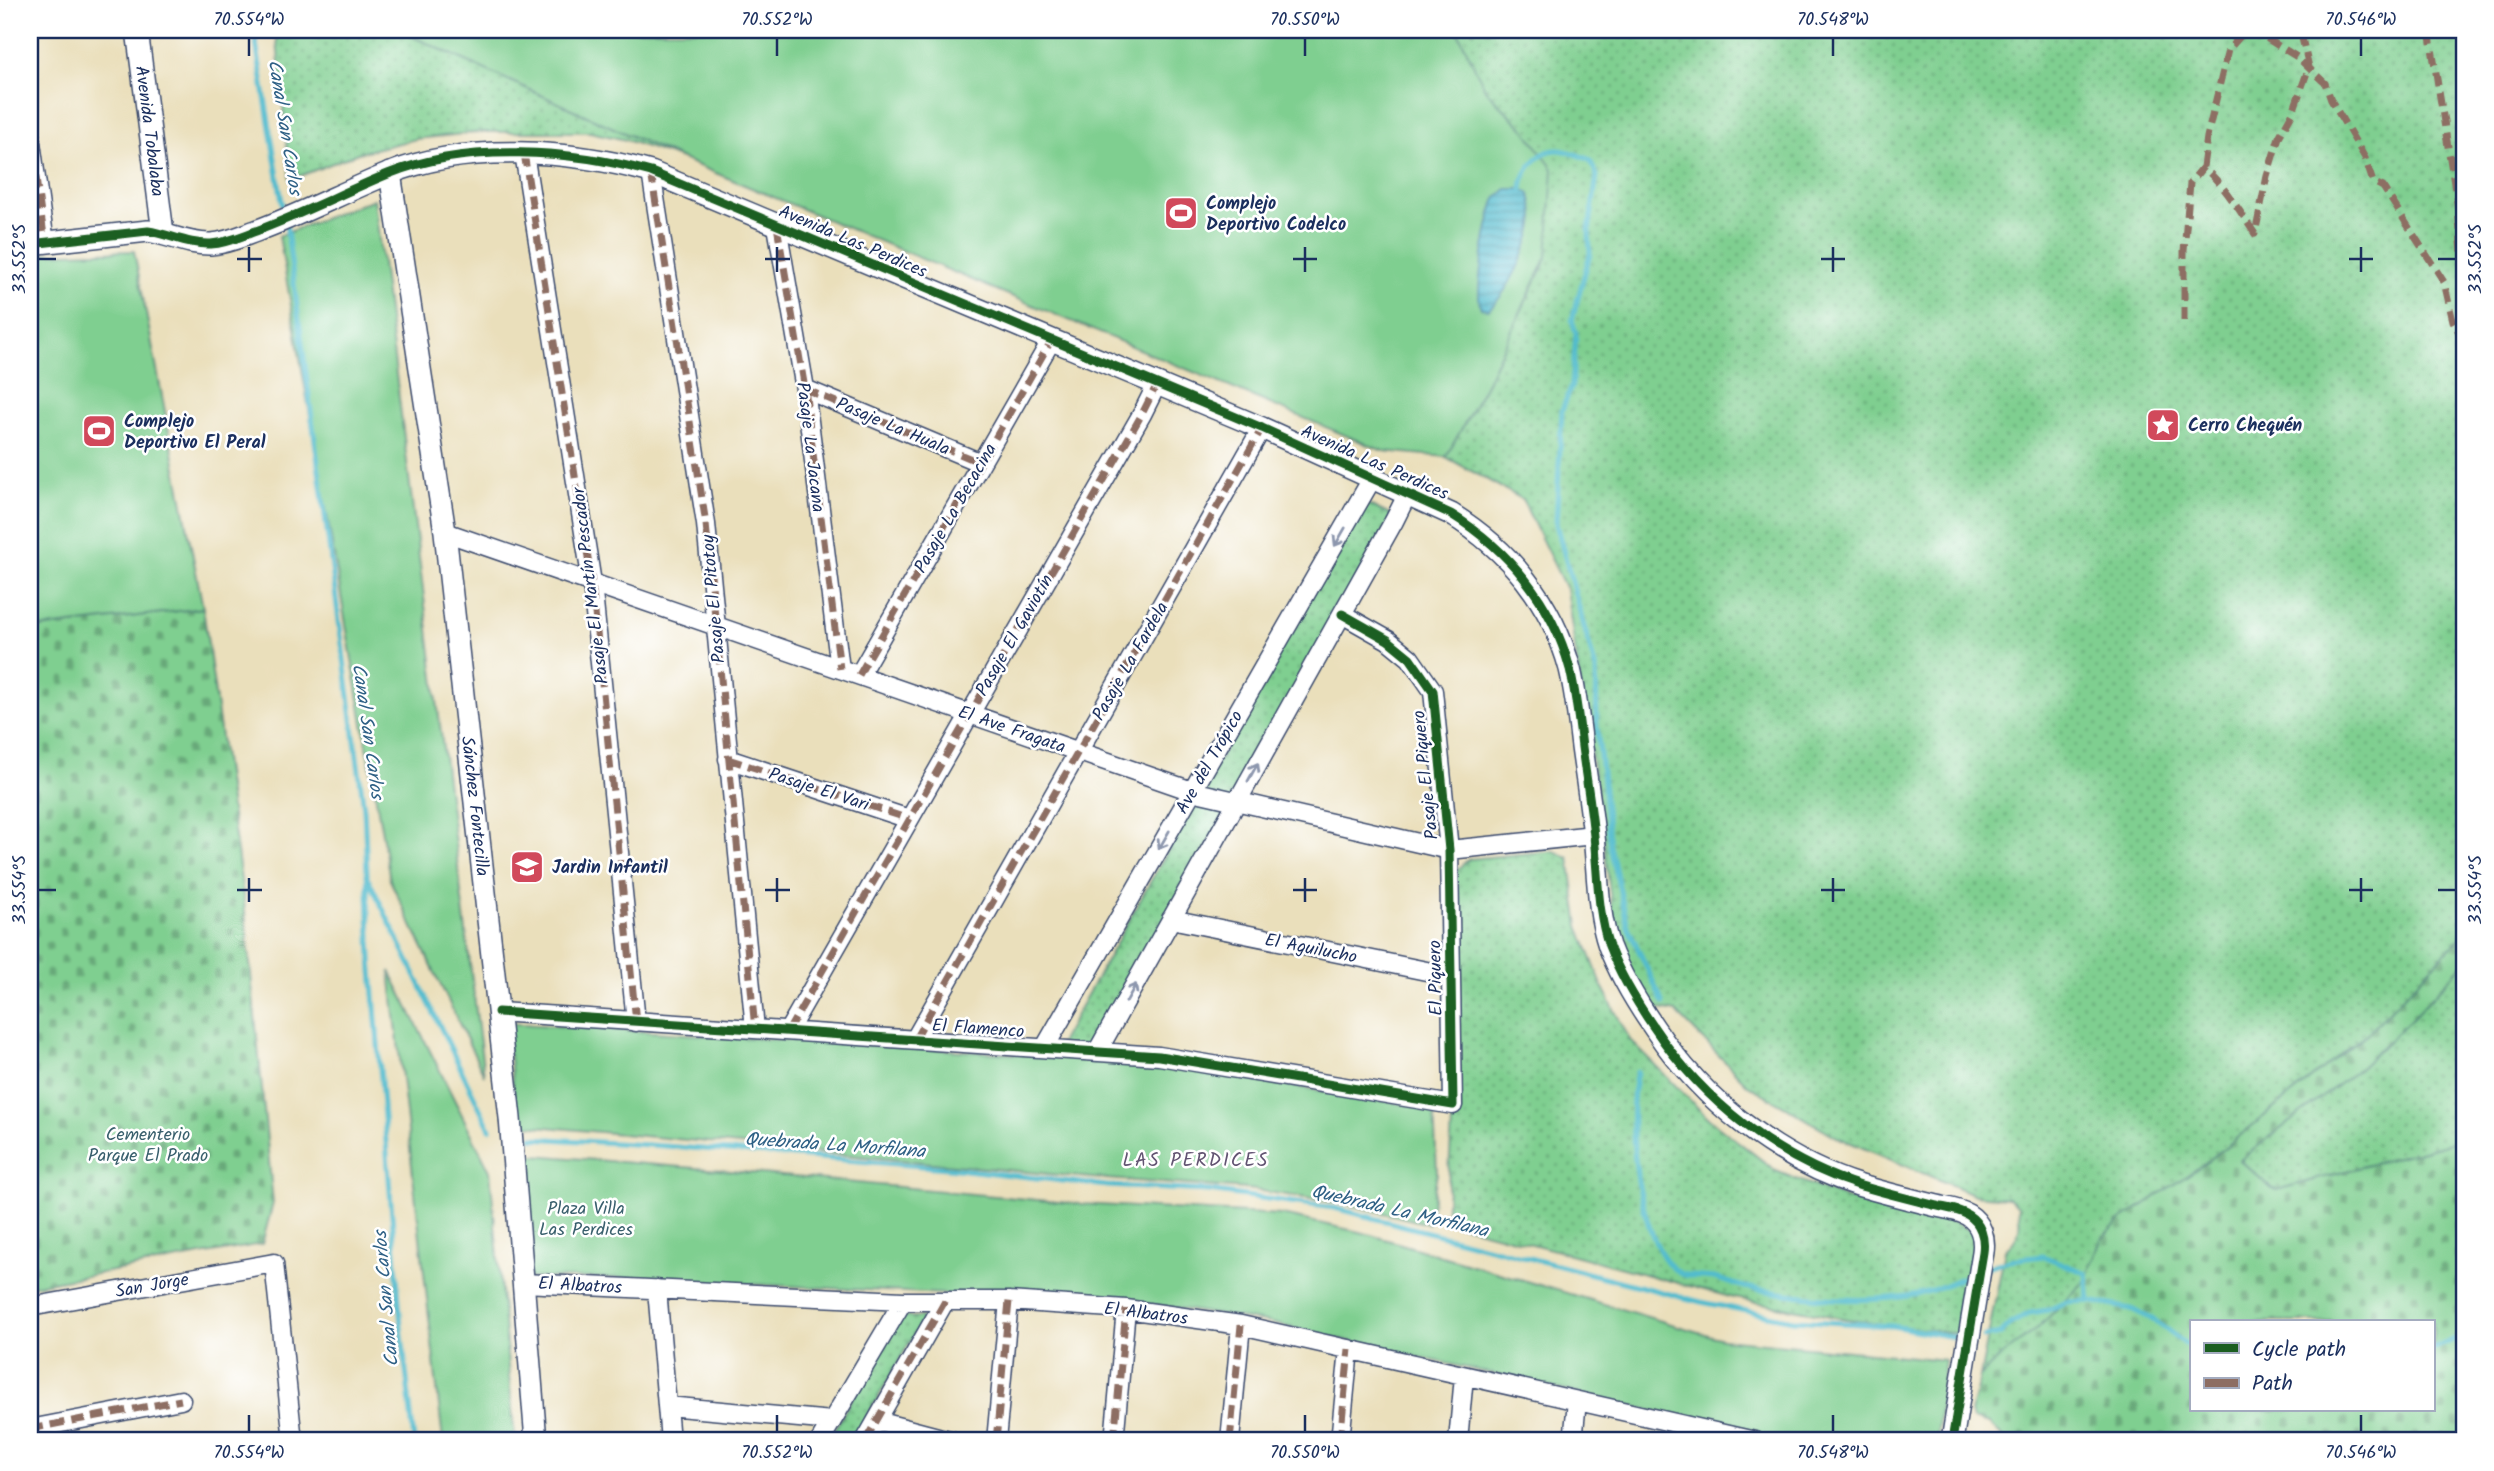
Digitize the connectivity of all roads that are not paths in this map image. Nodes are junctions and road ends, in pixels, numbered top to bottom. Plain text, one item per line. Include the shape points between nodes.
1 (137, 30) edge
2 (30, 135) edge
3 (524, 153) junction
4 (651, 172) junction
5 (390, 173) junction
6 (777, 226) junction
7 (163, 233) junction
8 (37, 244) edge
9 (1051, 341) junction
10 (1157, 384) junction
11 (805, 389) junction
12 (1262, 428) junction
13 (981, 463) junction
14 (1373, 477) junction
15 (1408, 493) junction
16 (445, 532) junction
17 (592, 583) junction
18 (1342, 614) junction
19 (715, 626) junction
20 (840, 669) junction
21 (859, 676) junction
22 (969, 714) junction
23 (1078, 752) junction
24 (729, 759) junction
25 (1192, 791) junction
26 (1236, 803) junction
27 (909, 819) junction
28 (1594, 835) junction
29 (1449, 850) junction
30 (1171, 919) junction
31 (1451, 976) junction
32 (498, 1013) junction
33 (636, 1022) junction
34 (755, 1029) junction
35 (788, 1031) junction
36 (915, 1039) junction
37 (1045, 1048) junction
38 (1097, 1052) junction
39 (1453, 1105) joint
40 (523, 1283) junction
41 (657, 1289) junction
42 (903, 1301) junction
43 (945, 1301) junction
44 (1009, 1301) junction
45 (30, 1307) edge
46 (1126, 1309) junction
47 (1241, 1325) junction
48 (1349, 1349) junction
49 (1464, 1376) junction
50 (181, 1400) dead end
51 (1577, 1401) junction
52 (667, 1406) junction
53 (832, 1421) junction
54 (877, 1421) junction
55 (30, 1429) edge
56 (1687, 1434) edge
57 (293, 1441) edge
58 (536, 1441) edge
59 (670, 1441) edge
60 (820, 1441) edge
61 (865, 1441) edge
62 (953, 1441) edge
63 (996, 1441) edge
64 (1114, 1441) edge
65 (1230, 1441) edge
66 (1340, 1441) edge
67 (1458, 1441) edge
68 (1573, 1441) edge
69 (1755, 1441) edge
70 (1952, 1441) edge

1 - 7 street, Avenida Tobalaba
2 - 8 street
3 - 4 street, Avenida Las Perdices via 598,159
3 - 5 street, Avenida Las Perdices via 456,158
3 - 17 street, Pasaje El Martín Pescador
4 - 6 street, Avenida Las Perdices
4 - 19 street, Pasaje El Pitotoy via 702,497
5 - 7 street, Avenida Las Perdices via 297,216 225,242 198,243
5 - 16 street, Sánchez Fontecilla
6 - 9 street, Avenida Las Perdices
6 - 11 street, Pasaje La Jacana
7 - 8 street via 131,232
9 - 10 street, Avenida Las Perdices
9 - 13 street, Pasaje La Becacina
10 - 12 street, Avenida Las Perdices
10 - 22 street, Pasaje El Gaviotín
11 - 13 street, Pasaje La Huala
11 - 20 street, Pasaje La Jacana
12 - 14 street, Avenida Las Perdices
12 - 23 street, Pasaje La Fardela
13 - 21 street, Pasaje La Becacina
14 - 15 street, Avenida Las Perdices
14 -> 25 street, Ave del Trópico
15 - 18 street
15 - 28 street, Avenida Las Perdices via 1451,514 1491,542 1526,579 1552,621 1575,693
16 - 17 street, El Ave Fragata
16 - 32 street, Sánchez Fontecilla
17 - 19 street, El Ave Fragata
17 - 33 street, Pasaje El Martín Pescador
26 -> 18 street
18 - 29 street, Pasaje El Piquero via 1410,658 1433,691
19 - 20 street, El Ave Fragata
19 - 24 street, Pasaje El Pitotoy
20 - 21 street, El Ave Fragata
21 - 22 street, El Ave Fragata
22 - 23 street, El Ave Fragata
22 - 27 street, Pasaje El Gaviotín
23 - 25 street, El Ave Fragata
23 - 36 street, Pasaje La Fardela
24 - 27 street, Pasaje El Vari
24 - 34 street, Pasaje El Pitotoy
25 - 26 street, El Ave Fragata
25 -> 37 street, Ave del Trópico
26 - 29 street, El Ave Fragata
26 - 30 street
27 - 35 street, Pasaje El Gaviotín
28 - 29 street, El Ave Fragata
28 - 70 street, Avenida Las Perdices via 1609,944 1655,1030 1691,1075 1774,1146 1858,1185 1966,1214 1981,1230 1984,1244
29 - 31 street, El Piquero
30 - 31 street, El Aguilucho
38 -> 30 street
31 - 39 street, El Piquero
32 - 33 street, El Flamenco
32 - 40 street, Sánchez Fontecilla
33 - 34 street, El Flamenco
34 - 35 street, El Flamenco
35 - 36 street, El Flamenco
36 - 37 street, El Flamenco
37 - 38 street, El Flamenco
38 - 39 street, El Flamenco via 1159,1056
40 - 41 street, El Albatros
40 - 58 street, Sánchez Fontecilla
41 - 42 street, El Albatros
41 - 52 street
42 - 43 street, El Albatros
42 - 53 street
43 - 44 street, El Albatros
43 - 54 street
44 - 46 street, El Albatros
44 - 63 street
45 - 57 street, San Jorge via 274,1263
46 - 47 street, El Albatros
46 - 64 street
47 - 48 street, El Albatros
47 - 65 street
48 - 49 street, El Albatros
48 - 66 street
49 - 51 street, El Albatros
49 - 67 street
50 - 55 street
51 - 56 street, El Albatros
51 - 68 street
52 - 53 street
52 - 59 street
53 - 60 street
54 - 61 street
54 - 62 street
56 - 69 street, El Albatros

